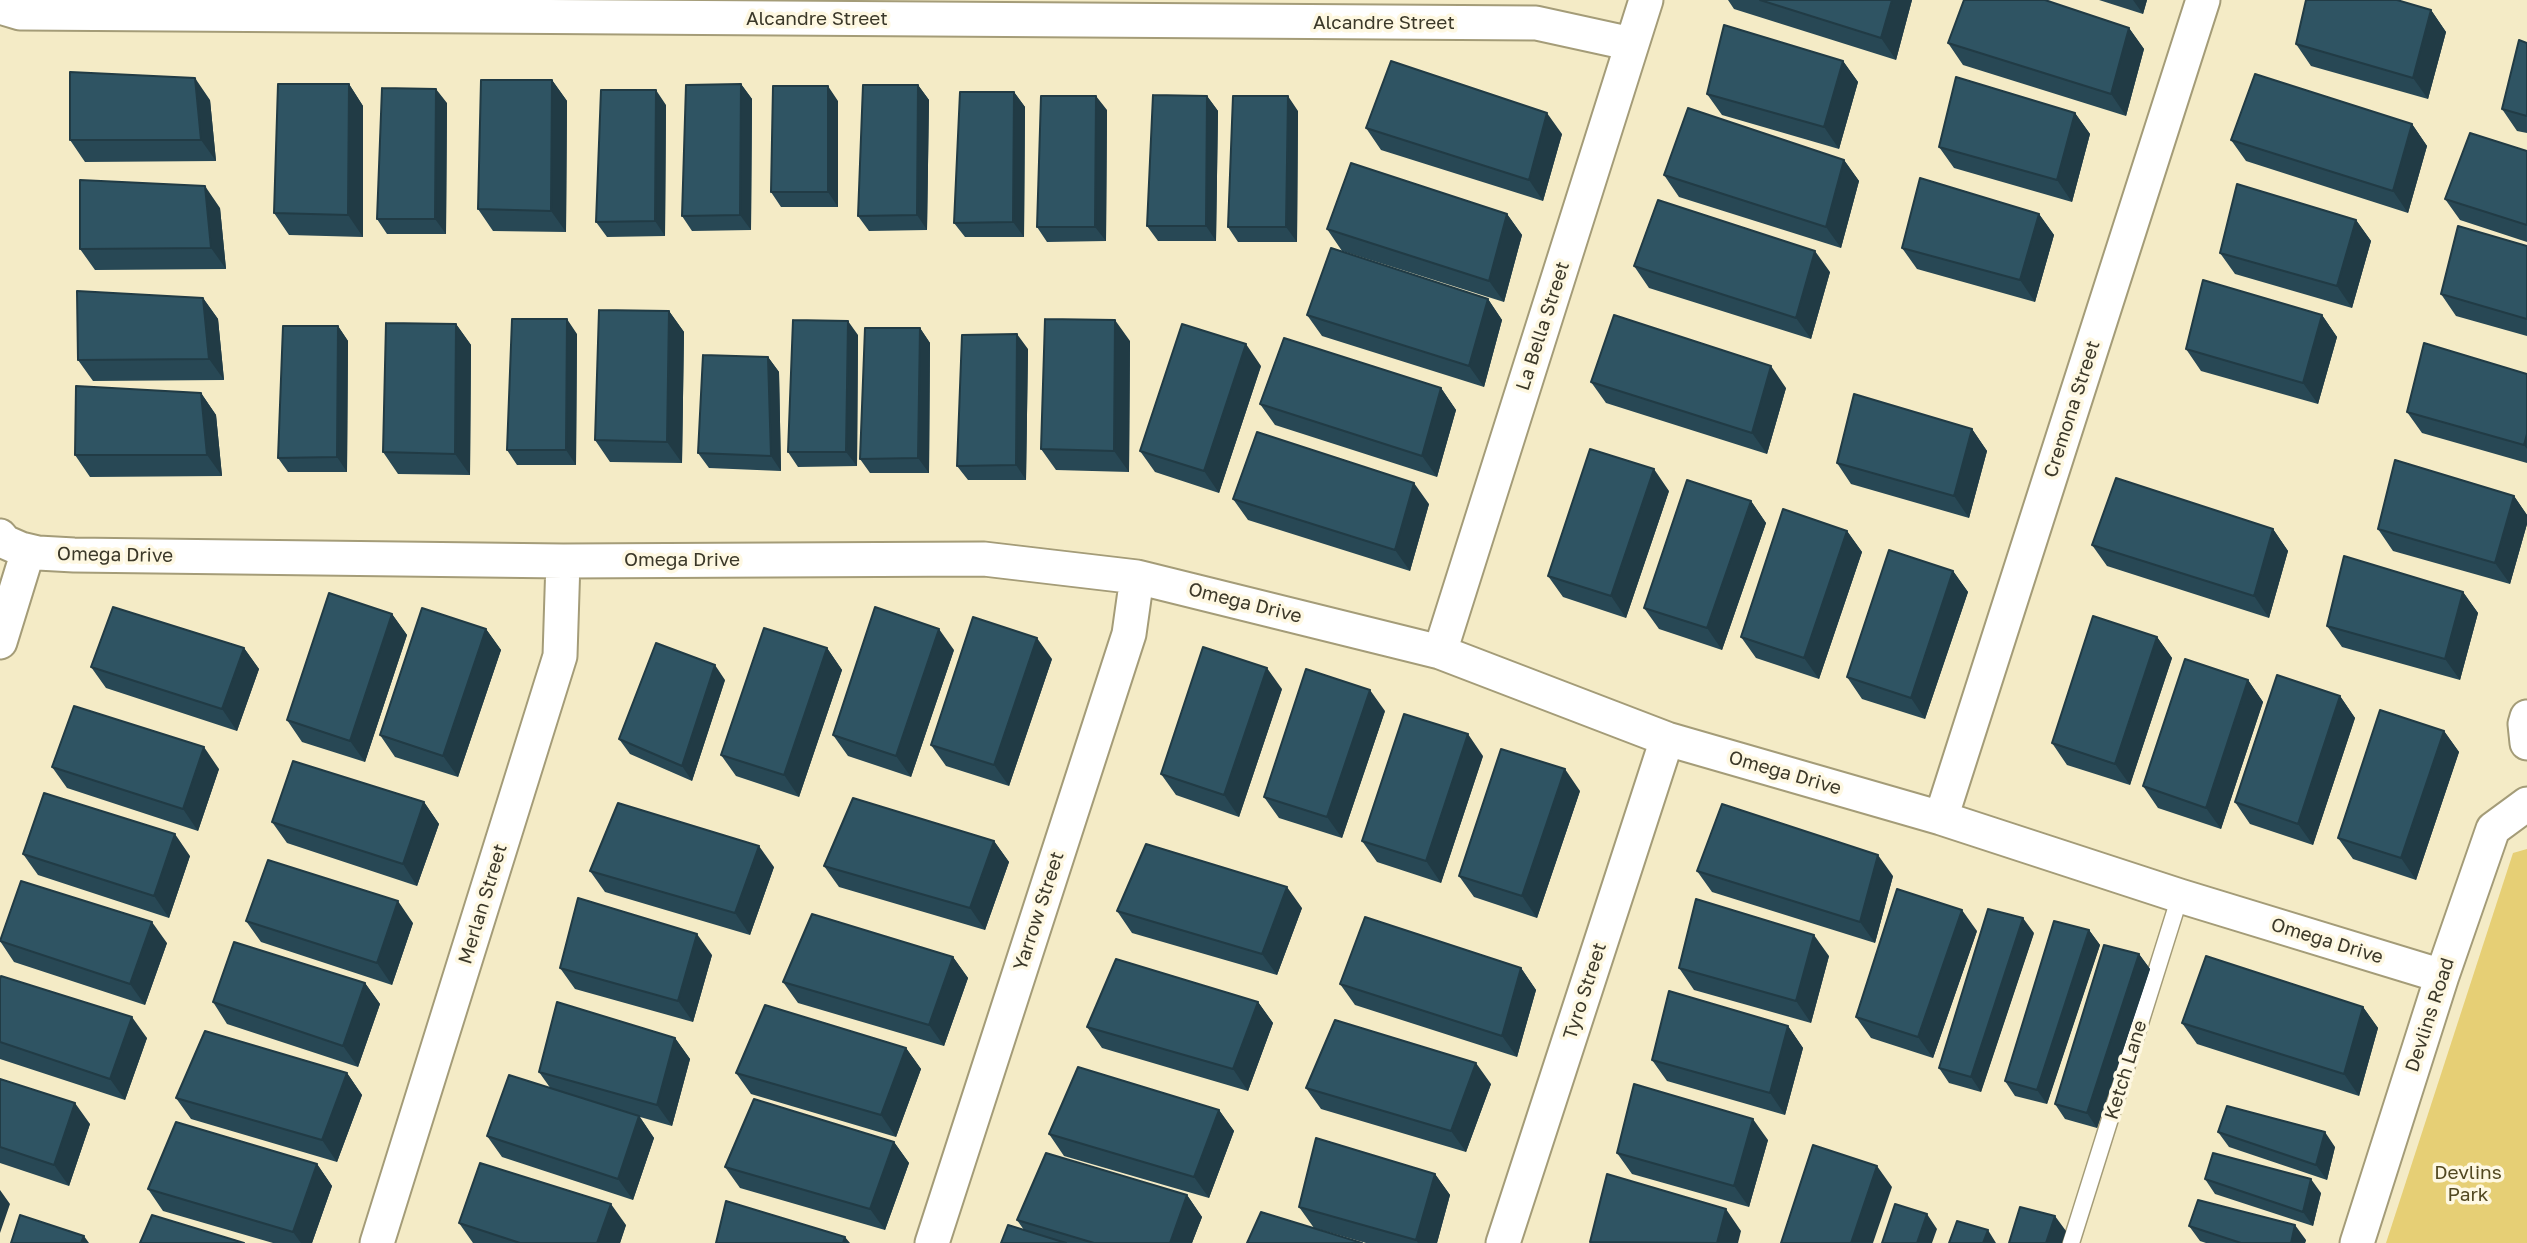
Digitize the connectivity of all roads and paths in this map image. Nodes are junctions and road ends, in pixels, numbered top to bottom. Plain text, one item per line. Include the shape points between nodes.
1 (1646, 0) edge
2 (2203, 0) edge
3 (0, 7) edge
4 (565, 8) edge
5 (1108, 10) edge
6 (1632, 44) junction
7 (14, 543) edge
8 (563, 561) junction
9 (1137, 578) junction
10 (0, 642) edge
11 (1440, 652) junction
12 (2527, 717) edge
13 (1667, 739) junction
14 (2527, 743) edge
15 (2527, 804) edge
16 (1941, 818) junction
17 (2180, 896) junction
18 (2442, 976) junction
19 (377, 1243) edge
20 (932, 1243) edge
21 (1503, 1243) edge
22 (2071, 1243) edge
23 (2357, 1243) edge

1 - 6 street, La Bella Street
2 - 16 street, Cremona Street
3 - 4 street, Alcandre Street via 20,13
4 - 5 street, Alcandre Street
5 - 6 street, Alcandre Street via 1536,23
6 - 11 street, La Bella Street
7 - 8 street, Omega Drive via 88,555
7 - 10 street
8 - 9 street, Omega Drive via 984,559
8 - 19 street, Merlan Street via 560,656
9 - 11 street, Omega Drive
9 - 20 street, Yarrow Street via 1129,634
11 - 13 street, Omega Drive
12 - 14 street
13 - 16 street, Omega Drive
13 - 21 street, Tyro Street
15 - 18 street, Devlins Road via 2493,829
16 - 17 street, Omega Drive
17 - 18 street, Omega Drive
17 - 22 lane, Ketch Lane
18 - 23 street, Devlins Road

